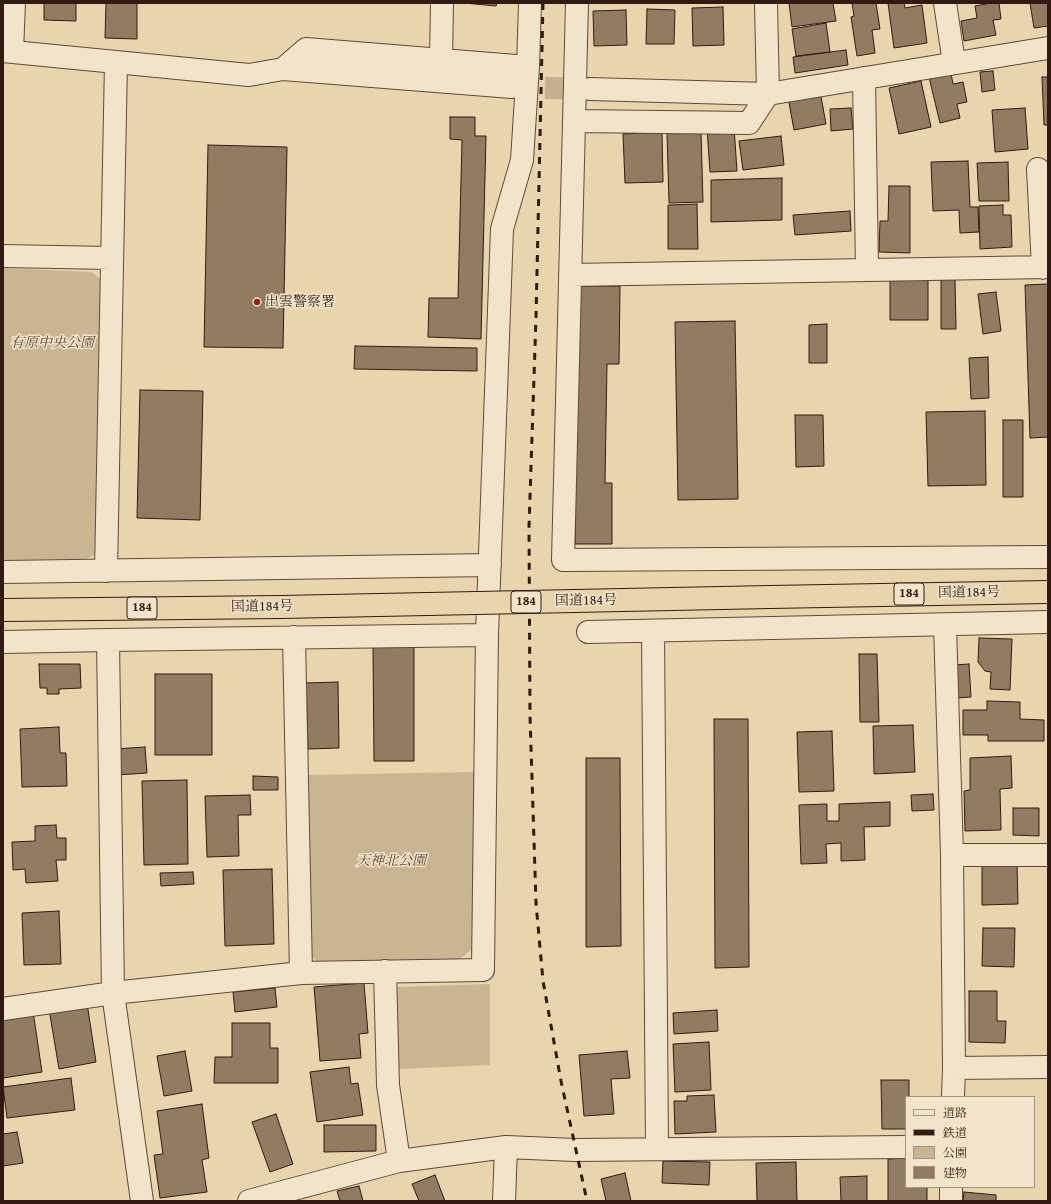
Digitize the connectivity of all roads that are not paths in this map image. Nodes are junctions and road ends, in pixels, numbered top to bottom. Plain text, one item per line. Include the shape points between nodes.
1 (14, 3) edge
2 (442, 3) edge
3 (530, 3) edge
4 (577, 3) edge
5 (766, 3) edge
6 (945, 3) edge
7 (1048, 48) edge
8 (8, 52) edge
9 (441, 60) junction
10 (116, 62) junction
11 (954, 63) junction
12 (528, 67) junction
13 (283, 70) junction
14 (864, 78) junction
15 (512, 87) tunnel mouth
16 (590, 89) tunnel mouth
17 (768, 94) junction
18 (574, 121) junction
19 (1038, 169) dead end
20 (3, 256) edge
21 (111, 258) junction
22 (1046, 268) edge
23 (867, 270) junction
24 (570, 275) junction
25 (1048, 557) edge
26 (490, 565) junction
27 (106, 570) junction
28 (3, 572) edge
29 (1048, 592) edge
30 (3, 610) edge
31 (1048, 622) edge
32 (945, 624) junction
33 (653, 631) junction
34 (588, 632) dead end
35 (487, 635) junction
36 (294, 637) junction
37 (108, 640) junction
38 (3, 642) edge
39 (1048, 855) edge
40 (952, 856) junction
41 (385, 971) junction
42 (301, 973) junction
43 (113, 993) junction
44 (3, 1009) edge
45 (1048, 1067) edge
46 (954, 1068) junction
47 (952, 1096) edge
48 (506, 1147) junction
49 (905, 1147) edge
50 (657, 1148) junction
51 (399, 1161) junction
52 (951, 1188) edge
53 (142, 1201) edge
54 (248, 1201) edge
55 (504, 1201) edge
56 (951, 1201) edge

1 - 8 street
2 - 9 street
3 - 12 street
4 - 18 street
5 - 17 street
6 - 11 street
7 - 11 street
8 - 10 street
9 - 12 street
9 - 13 street via 306,49
10 - 13 street via 249,75
10 - 21 street
11 - 14 street
12 - 26 street via 522,160 502,229
13 - 15 street
14 - 17 street
14 - 23 street
16 - 17 street
17 - 18 street via 749,123
18 - 24 street
19 - 22 street
20 - 21 street
21 - 27 street
22 - 23 street
23 - 24 street
24 - 25 street via 563,560
26 - 27 street
26 - 35 street
27 - 28 street
29 - 30 highway, 国道184号 / 184, bridge
31 - 32 street
32 - 33 street
32 - 40 street
33 - 34 street
33 - 50 street
35 - 36 street
35 - 41 street via 483,970
36 - 37 street
36 - 42 street
37 - 38 street
37 - 43 street
39 - 40 street
40 - 46 street
41 - 42 street
41 - 51 street via 388,1085
42 - 43 street
43 - 44 street
43 - 53 street
45 - 46 street
46 - 47 street
48 - 50 street via 575,1150
48 - 51 street
48 - 55 street
49 - 50 street
51 - 54 street
52 - 56 street

